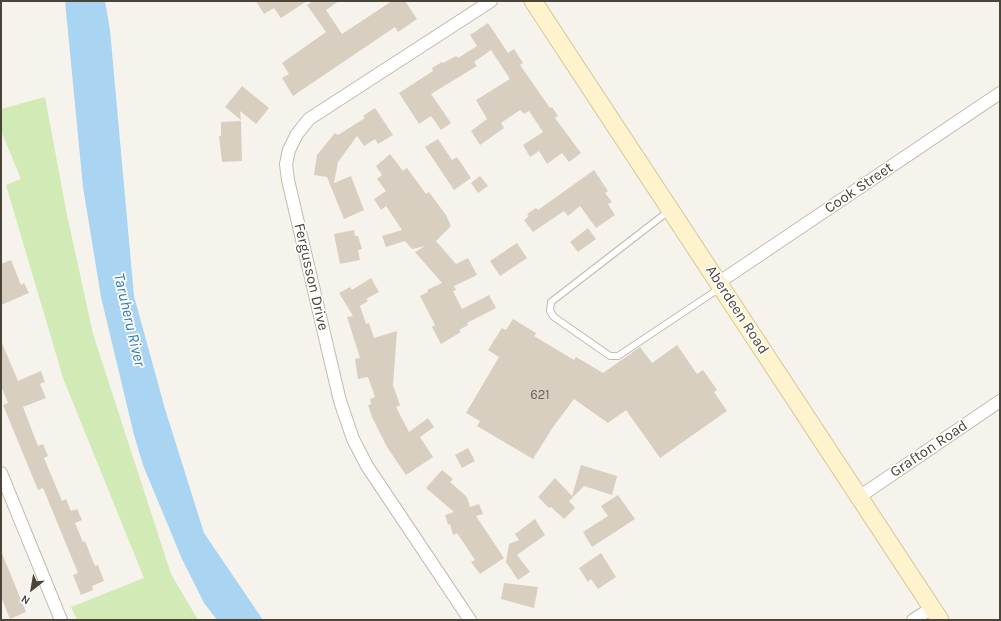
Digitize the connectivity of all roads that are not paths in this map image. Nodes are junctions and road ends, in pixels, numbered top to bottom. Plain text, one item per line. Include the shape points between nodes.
1 (491, 1) edge
2 (533, 1) edge
3 (1000, 93) edge
4 (670, 210) junction
5 (720, 285) junction
6 (1000, 401) edge
7 (1, 473) edge
8 (859, 497) junction
9 (936, 614) edge
10 (61, 620) edge
11 (470, 620) edge
12 (913, 620) edge

1 - 11 street, Fergusson Drive via 309,119 297,134 289,150 286,164 340,400 353,439 367,466
2 - 4 street, Aberdeen Road
3 - 5 street, Cook Street
4 - 5 street, Aberdeen Road
4 - 5 lane via 551,302 550,311 554,317 610,356 618,356
5 - 8 street, Aberdeen Road
6 - 8 street, Grafton Road
7 - 10 street
8 - 9 street, Aberdeen Road
9 - 12 street

